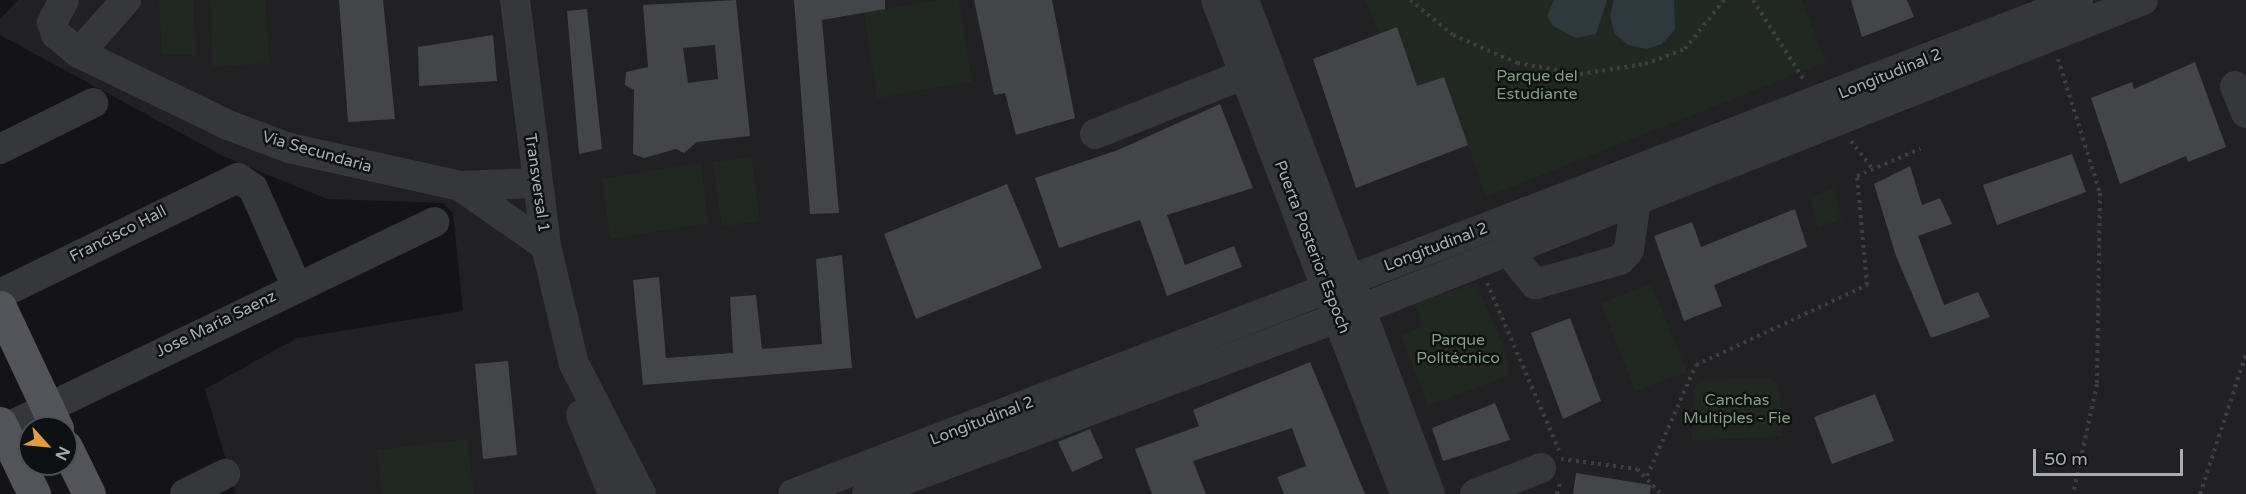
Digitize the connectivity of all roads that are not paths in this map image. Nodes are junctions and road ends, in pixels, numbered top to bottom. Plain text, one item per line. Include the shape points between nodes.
1 (64, 0) edge
2 (126, 0) edge
3 (515, 0) edge
4 (1216, 0) edge
5 (1244, 0) edge
6 (2078, 0) edge
7 (2143, 0) edge
8 (79, 53) junction
9 (1245, 74) junction
10 (1899, 83) junction
11 (93, 103) dead end
12 (1827, 112) junction
13 (1095, 134) dead end
14 (0, 149) edge
15 (536, 183) junction
16 (460, 186) junction
17 (1636, 200) junction
18 (434, 222) dead end
19 (546, 246) junction
20 (1508, 251) junction
21 (1339, 283) junction
22 (296, 285) junction
23 (0, 294) edge
24 (0, 307) edge
25 (1350, 313) junction
26 (574, 364) junction
27 (1101, 374) junction
28 (1111, 403) junction
29 (51, 416) edge
30 (56, 416) edge
31 (18, 425) edge
32 (1, 428) edge
33 (1557, 467) road end
34 (78, 472) edge
35 (225, 474) dead end
36 (34, 494) edge
37 (89, 494) edge
38 (185, 494) edge
39 (614, 494) edge
40 (641, 494) edge
41 (793, 494) edge
42 (867, 494) edge
43 (1405, 494) edge
44 (1430, 494) edge
45 (1475, 494) edge

1 - 8 street, Via Secundaria via 52,23 56,34
2 - 8 street
3 - 15 street, Transversal 1
4 - 9 street, Puerta Posterior Espoch
5 - 21 street, Puerta Posterior Espoch
6 - 10 street, Longitudinal 2
7 - 10 street, Longitudinal 2 via 2051,35
8 - 16 street, Via Secundaria via 135,84 289,148
9 - 13 street
9 - 21 street, Puerta Posterior Espoch
10 - 12 street, Longitudinal 2
11 - 14 street
12 - 17 street, Longitudinal 2
12 - 21 street, Longitudinal 2
15 - 16 street, Via Secundaria
15 - 19 street, Transversal 1
16 - 19 street
17 - 20 street, Longitudinal 2
17 - 20 street via 1629,250 1620,260 1535,284
18 - 22 street, Jose Maria Saenz
19 - 26 street, Transversal 1
20 - 25 street, Longitudinal 2
21 - 25 street, Puerta Posterior Espoch
21 - 27 street, Longitudinal 2
22 - 23 street, Francisco Hall via 253,188 238,178 223,181
22 - 30 street, Jose Maria Saenz
24 - 29 main road
25 - 28 street, Longitudinal 2
25 - 43 street, Puerta Posterior Espoch
25 - 44 street, Puerta Posterior Espoch
26 - 39 street, Transversal 1 via 570,389
26 - 40 street, Transversal 1
27 - 28 street
27 - 41 street, Longitudinal 2
28 - 42 street, Longitudinal 2
31 - 32 street, Jose Maria Saenz
32 - 36 main road
33 - 45 street
34 - 37 main road
35 - 38 street

